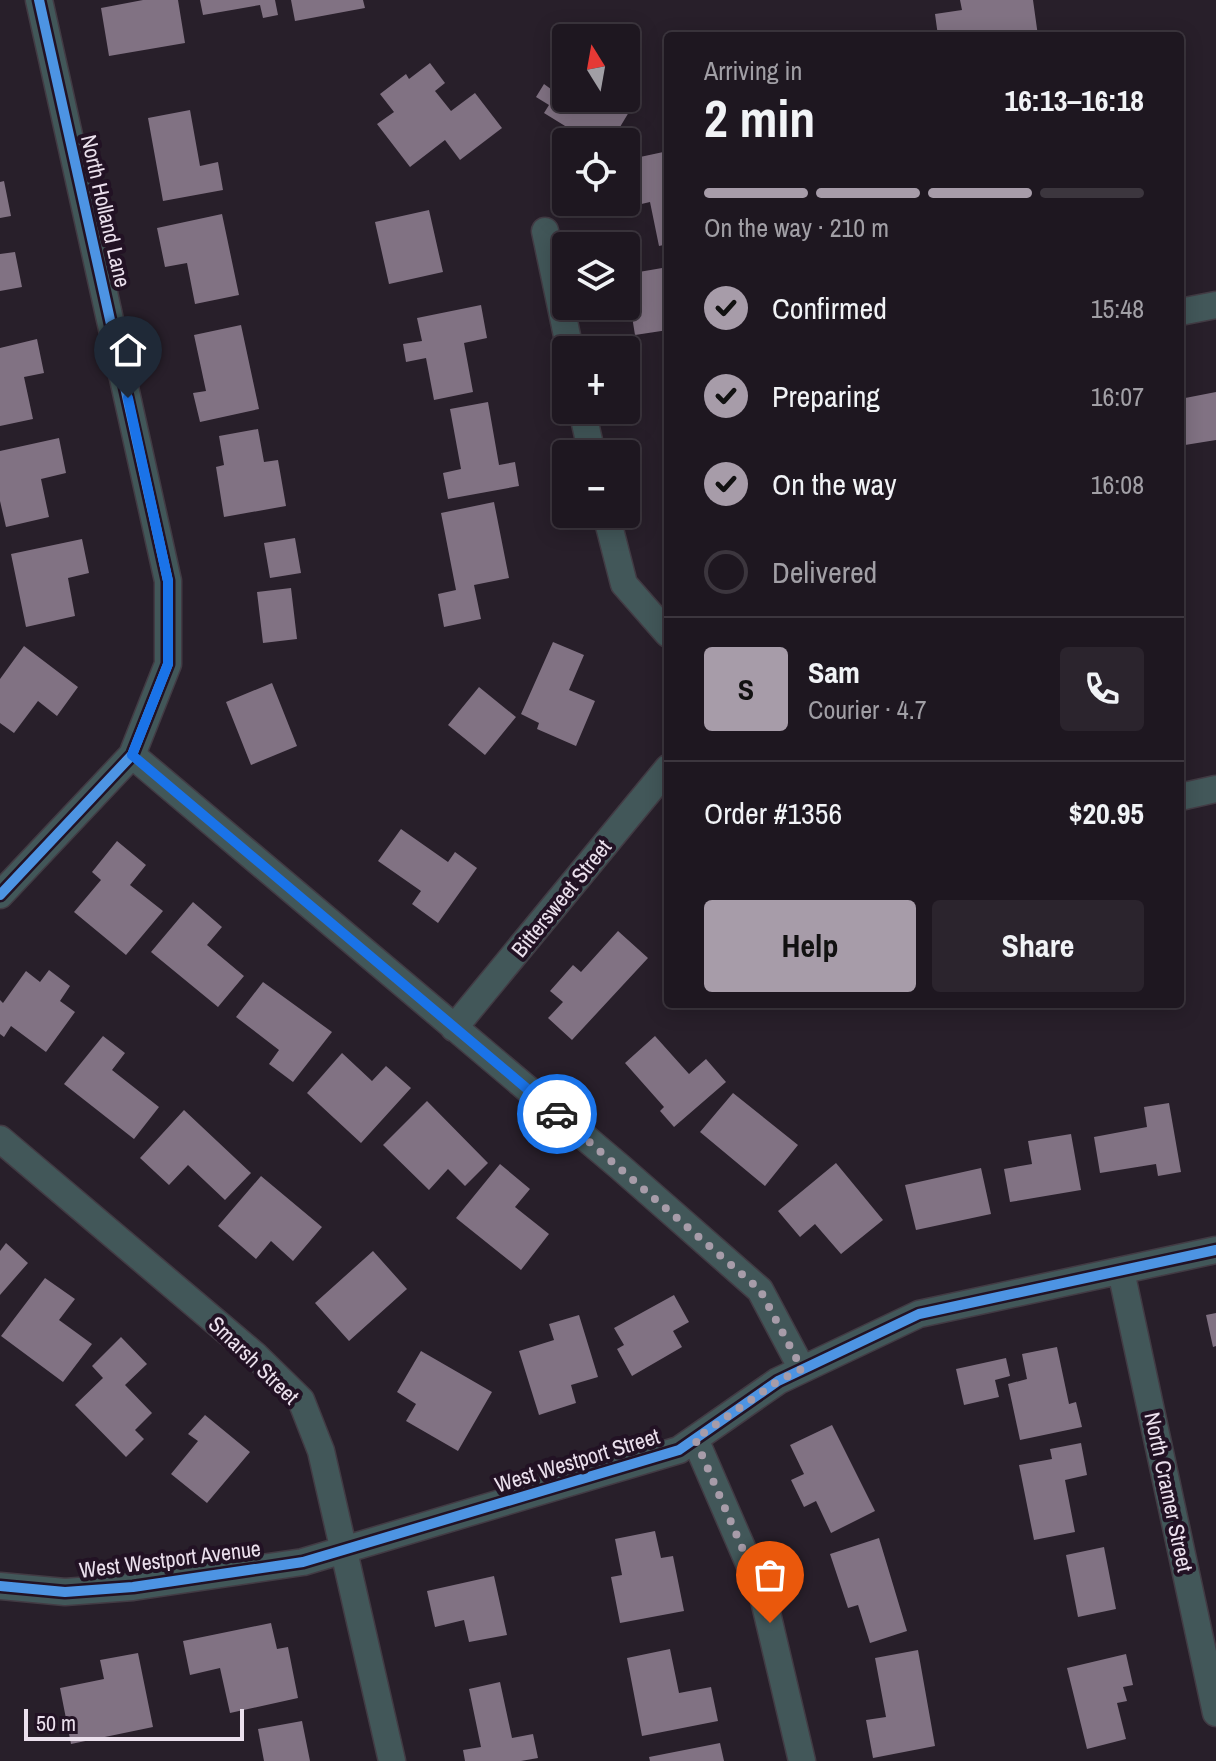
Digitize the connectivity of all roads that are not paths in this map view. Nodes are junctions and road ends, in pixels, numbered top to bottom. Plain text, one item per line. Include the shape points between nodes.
1 (39, 0) edge
2 (545, 231) dead end
3 (1216, 305) edge
4 (1184, 311) edge
5 (567, 336) edge
6 (610, 528) edge
7 (664, 629) edge
8 (132, 755) junction
9 (664, 773) edge
10 (1216, 789) edge
11 (1184, 796) edge
12 (0, 895) edge
13 (454, 1028) junction
14 (0, 1139) edge
15 (1216, 1250) edge
16 (1121, 1271) junction
17 (802, 1369) junction
18 (695, 1439) junction
19 (344, 1550) junction
20 (0, 1586) edge
21 (1216, 1713) edge
22 (392, 1761) edge
23 (802, 1761) edge

1 - 8 street, North Holland Lane via 168,581 168,664
2 - 5 street
3 - 4 street
6 - 7 street via 624,584
8 - 12 street, North Holland Lane
8 - 13 street
9 - 13 street, Bittersweet Street
10 - 11 street
13 - 17 street via 760,1290
14 - 19 street, Smarsh Street via 301,1400 321,1451
15 - 16 street, West Westport Street
16 - 17 street, West Westport Street via 919,1314
16 - 21 street, North Cramer Street
17 - 18 street, West Westport Street
18 - 19 street, West Westport Street via 679,1450
18 - 23 street via 763,1596
19 - 20 street, West Westport Avenue via 303,1562 133,1587 65,1592
19 - 22 street, Smarsh Street

